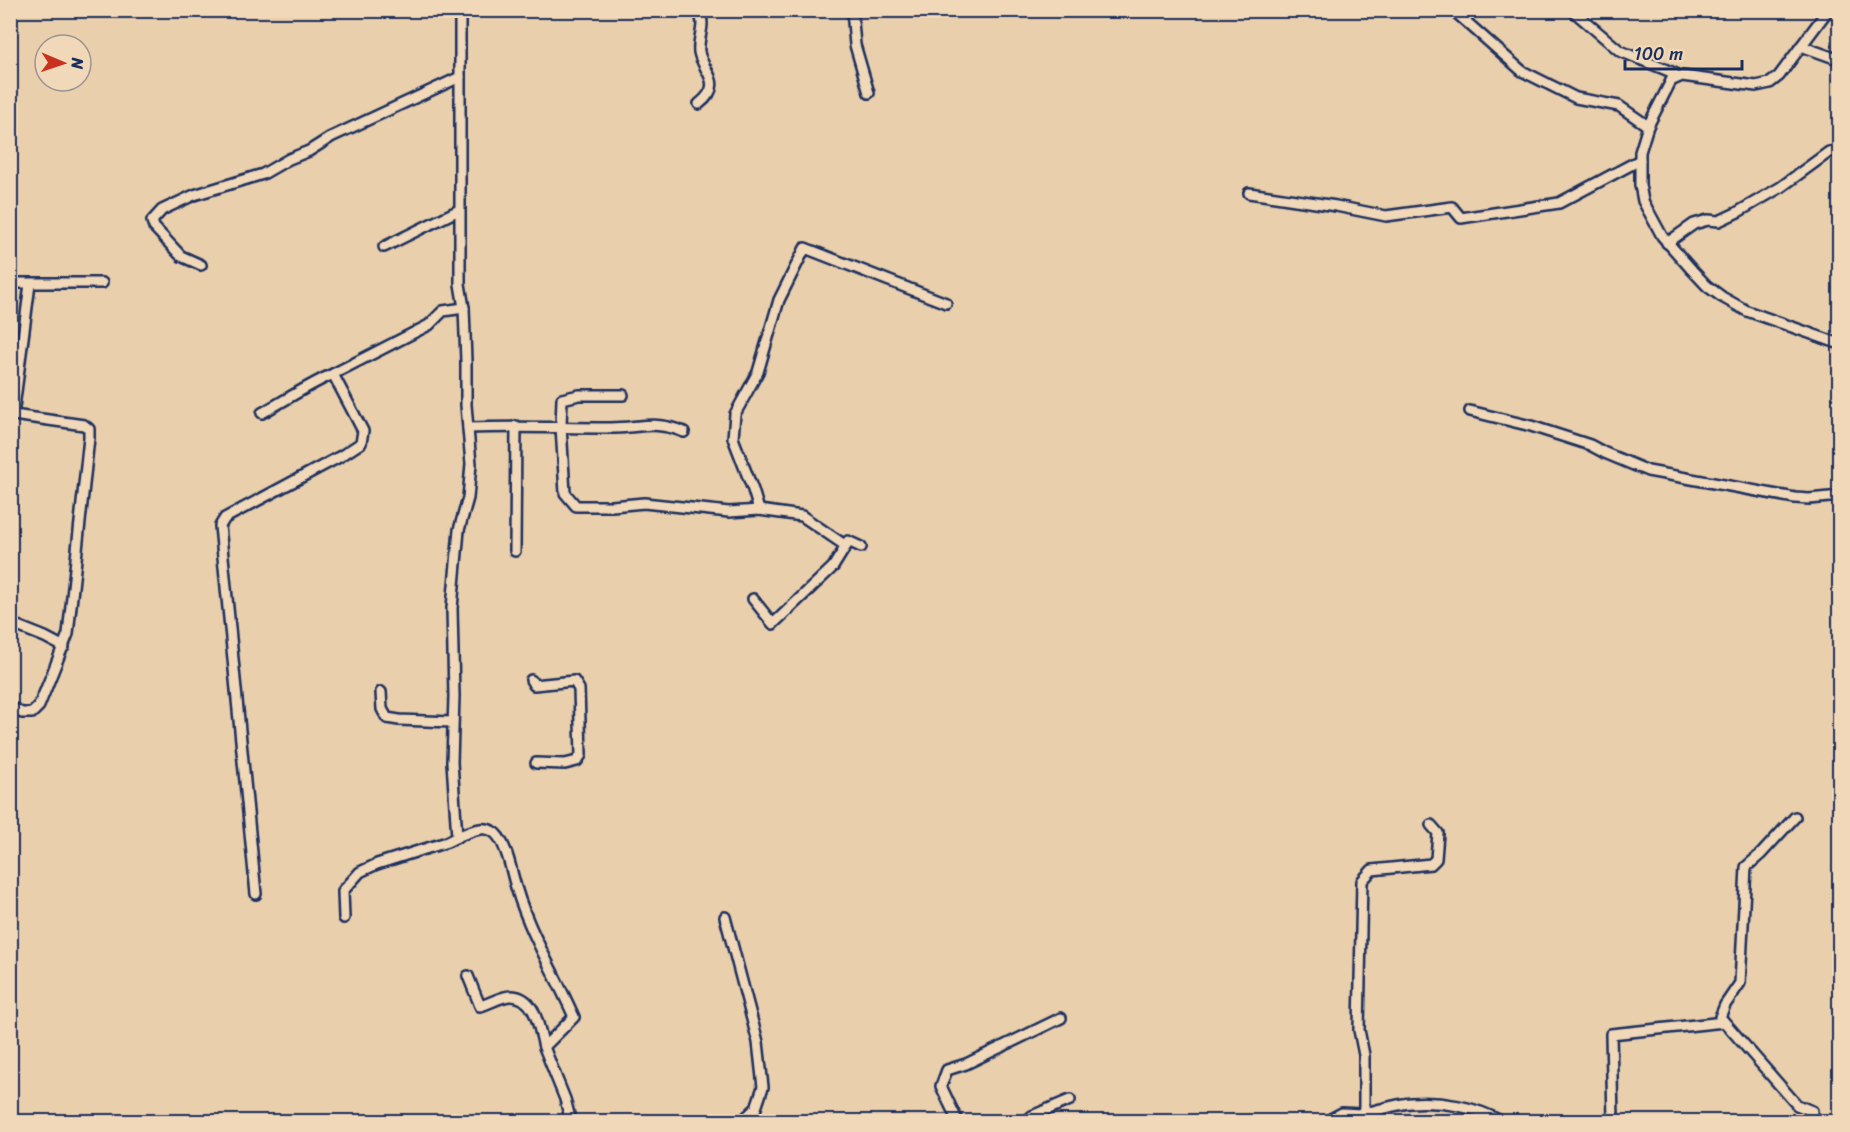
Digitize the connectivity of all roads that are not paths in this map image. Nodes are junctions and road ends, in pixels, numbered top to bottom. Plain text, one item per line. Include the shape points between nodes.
1 (460, 10) edge
2 (697, 10) edge
3 (852, 10) edge
4 (1572, 10) edge
5 (1828, 10) edge
6 (1454, 11) edge
7 (1801, 46) junction
8 (1839, 60) edge
9 (460, 77) junction
10 (1671, 81) junction
11 (869, 93) dead end
12 (699, 104) dead end
13 (1648, 126) junction
14 (1839, 151) edge
15 (1640, 160) junction
16 (1248, 193) dead end
17 (459, 210) junction
18 (1667, 243) junction
19 (384, 247) dead end
20 (201, 265) dead end
21 (10, 283) edge
22 (102, 283) dead end
23 (30, 284) junction
24 (946, 303) dead end
25 (464, 308) junction
26 (1839, 344) edge
27 (333, 374) junction
28 (623, 395) dead end
29 (1470, 411) dead end
30 (262, 412) dead end
31 (12, 419) edge
32 (516, 426) junction
33 (561, 426) junction
34 (468, 428) junction
35 (684, 432) dead end
36 (1839, 496) edge
37 (759, 510) junction
38 (846, 546) junction
39 (861, 547) dead end
40 (515, 551) dead end
41 (753, 599) dead end
42 (10, 623) edge
43 (64, 647) junction
44 (531, 680) dead end
45 (381, 692) dead end
46 (10, 707) edge
47 (452, 722) junction
48 (536, 763) dead end
49 (1795, 817) dead end
50 (1431, 825) dead end
51 (457, 837) junction
52 (256, 894) dead end
53 (725, 917) dead end
54 (344, 918) dead end
55 (468, 976) dead end
56 (1061, 1018) dead end
57 (1724, 1022) junction
58 (544, 1047) junction
59 (1070, 1100) dead end
60 (1364, 1109) junction
61 (571, 1122) edge
62 (741, 1122) edge
63 (958, 1122) edge
64 (1025, 1122) edge
65 (1325, 1122) edge
66 (1502, 1122) edge
67 (1611, 1122) edge
68 (1811, 1122) edge

1 - 9 street
2 - 12 street via 703,21 699,52 711,78 708,95
3 - 11 street via 853,38
4 - 10 street via 1620,51 1674,73
5 - 7 street
6 - 13 street via 1522,71 1576,98 1619,106
7 - 8 street
7 - 10 street via 1779,76 1764,85 1682,76
9 - 17 street
9 - 20 street via 263,174 194,195 162,210 152,221 154,227 181,256
10 - 13 street
13 - 15 street
14 - 18 street via 1829,152 1738,212 1719,221 1694,224
15 - 16 street via 1559,203 1461,218 1452,207 1386,216
15 - 18 street via 1643,201
17 - 19 street
17 - 25 street
18 - 26 street via 1722,297 1747,311
21 - 23 street
22 - 23 street
23 - 31 street
24 - 37 street via 805,248 779,300 758,372 735,414 733,438
25 - 27 street via 444,311 429,325
25 - 34 street
27 - 30 street
27 - 52 street via 363,431 361,443 225,518 220,526
28 - 33 street via 562,399
29 - 36 street via 1597,447 1648,471 1795,498
31 - 43 street via 84,425 89,429 72,608
32 - 33 street
32 - 34 street
32 - 40 street
33 - 35 street via 609,428 648,424
33 - 37 street via 565,492 576,506 644,503 729,512
34 - 47 street via 468,498 459,530 452,608
37 - 38 street via 802,516
38 - 39 street via 848,542
38 - 41 street via 832,567 773,624
42 - 43 street
43 - 46 street via 39,706 32,713
44 - 48 street via 534,684 574,681 579,690 578,761
45 - 47 street via 387,718
47 - 51 street
49 - 57 street via 1746,867 1740,982 1720,1017
50 - 60 street via 1438,833 1436,859 1431,864 1372,870 1362,881 1359,1030 1364,1055
51 - 54 street via 360,872 343,891
51 - 58 street via 482,828 491,830 498,835 509,859 517,894 574,1017
53 - 62 street via 758,1042 763,1087 756,1108
55 - 58 street via 480,1006 512,996 533,1008
56 - 63 street via 947,1070 941,1086
57 - 67 street via 1611,1034
57 - 68 street via 1797,1105 1812,1111
58 - 61 street via 566,1099
59 - 64 street
60 - 65 street via 1361,1114 1342,1113
60 - 66 street via 1369,1112 1409,1103 1459,1106

